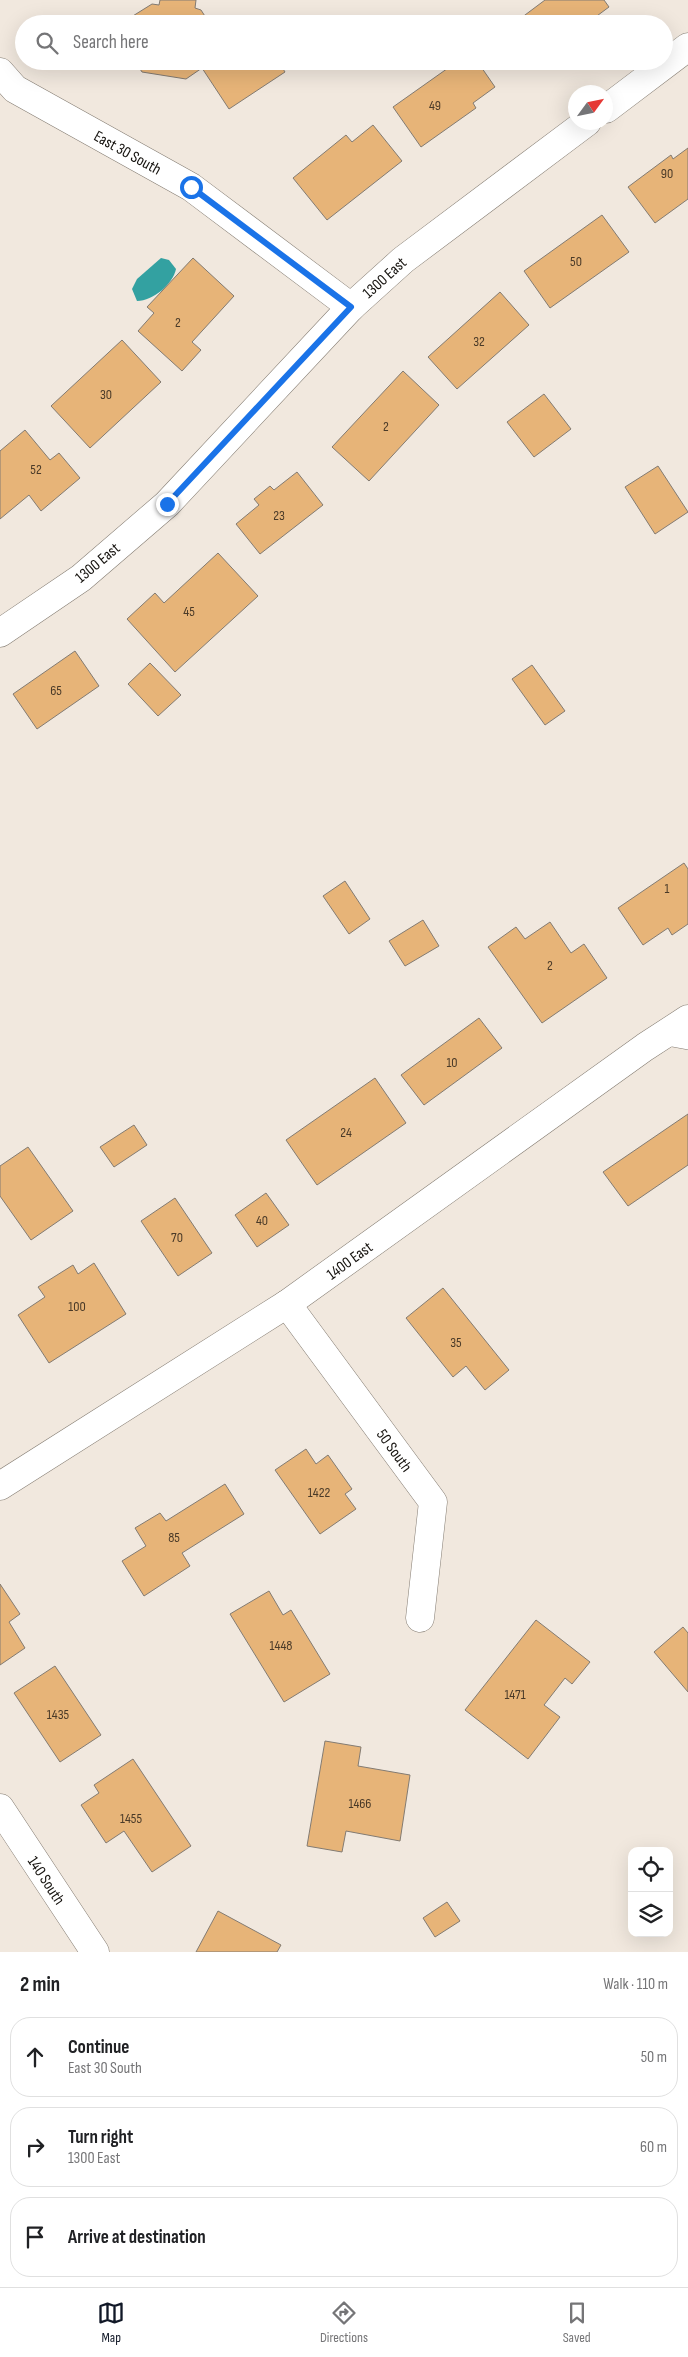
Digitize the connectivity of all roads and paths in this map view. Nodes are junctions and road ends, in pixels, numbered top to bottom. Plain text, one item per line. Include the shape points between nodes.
1 (688, 47) edge
2 (673, 58) edge
3 (658, 70) edge
4 (0, 72) edge
5 (613, 104) edge
6 (576, 130) edge
7 (351, 307) junction
8 (0, 633) edge
9 (688, 1019) edge
10 (661, 1037) junction
11 (688, 1042) edge
12 (287, 1304) junction
13 (0, 1486) edge
14 (420, 1618) dead end
15 (0, 1808) edge
16 (95, 1952) edge

1 - 2 street
3 - 5 street
4 - 7 street, East 30 South via 15,89 191,187
6 - 7 street, 1300 East via 403,260
7 - 8 street, 1300 East via 167,504 80,578
9 - 10 street, 1400 East
10 - 11 lane
10 - 12 street, 1400 East
12 - 13 street, 1400 East
12 - 14 street, 50 South via 433,1502
15 - 16 street, 140 South

